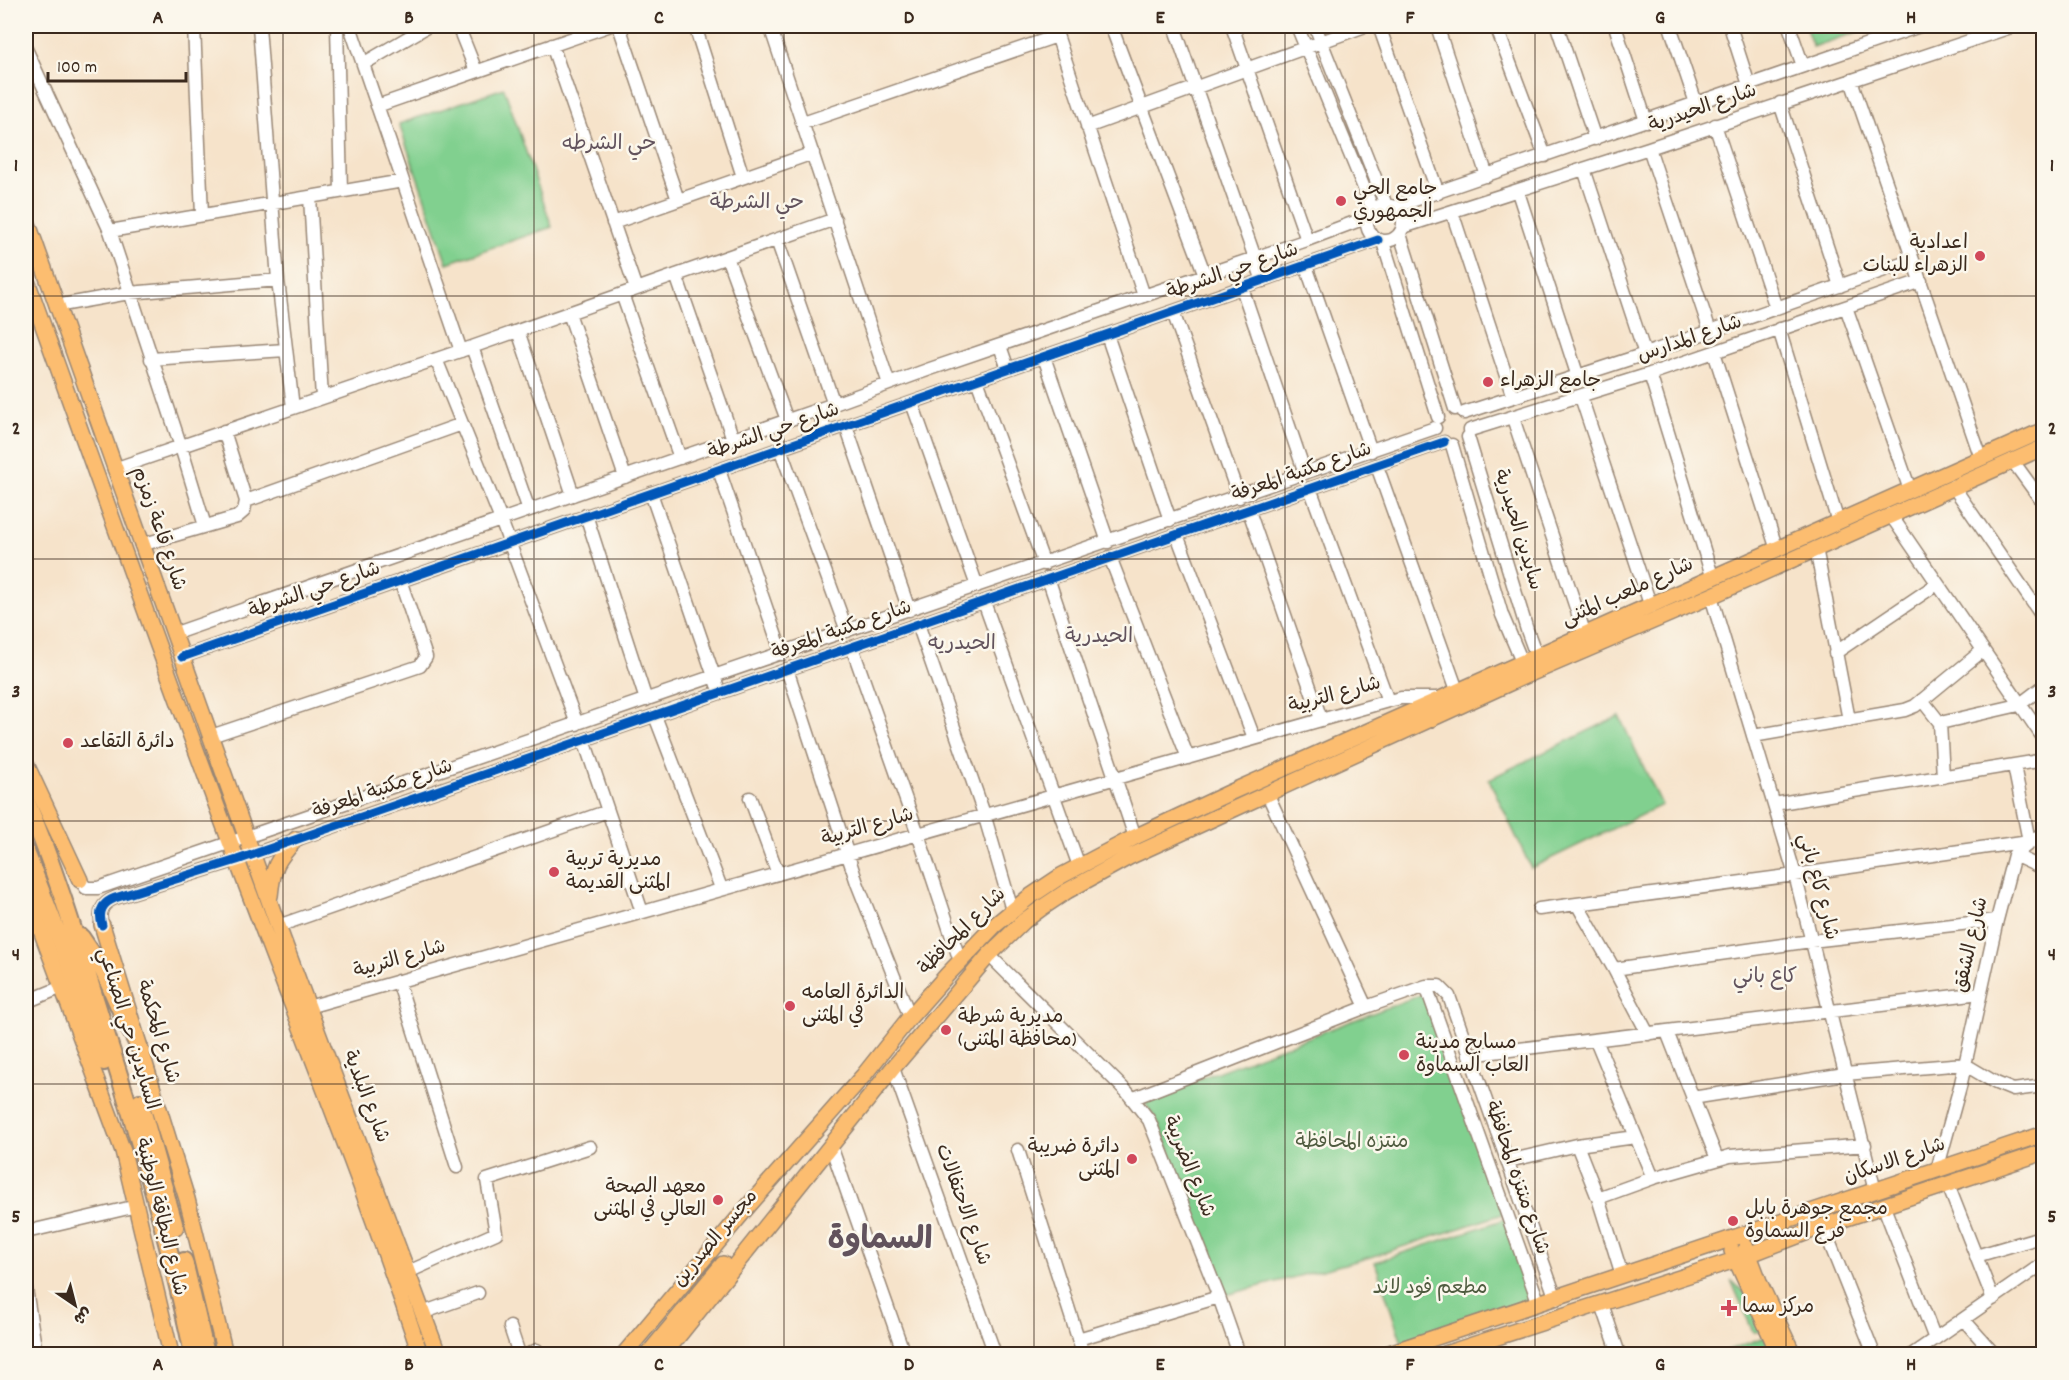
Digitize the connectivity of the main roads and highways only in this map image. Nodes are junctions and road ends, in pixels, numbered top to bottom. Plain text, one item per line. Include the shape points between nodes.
1 (26, 218) edge
2 (26, 278) edge
3 (91, 403) junction
4 (73, 410) junction
5 (2043, 430) edge
6 (2043, 447) edge
7 (1809, 546) junction
8 (1532, 666) junction
9 (196, 697) junction
10 (180, 703) junction
11 (26, 764) edge
12 (1229, 793) junction
13 (26, 800) edge
14 (1236, 808) junction
15 (296, 839) road end
16 (26, 852) edge
17 (253, 854) joint
18 (237, 860) joint
19 (80, 880) road end
20 (26, 890) edge
21 (270, 902) junction
22 (46, 922) junction
23 (73, 923) junction
24 (102, 925) road end
25 (316, 1046) junction
26 (139, 1047) junction
27 (2043, 1134) edge
28 (805, 1143) junction
29 (172, 1150) junction
30 (827, 1151) junction
31 (2043, 1152) edge
32 (779, 1189) junction
33 (1788, 1239) junction
34 (162, 1240) junction
35 (1735, 1251) junction
36 (1679, 1278) junction
37 (1755, 1286) junction
38 (171, 1354) edge
39 (184, 1354) edge
40 (193, 1354) edge
41 (206, 1354) edge
42 (216, 1354) edge
43 (225, 1354) edge
44 (420, 1354) edge
45 (438, 1354) edge
46 (624, 1354) edge
47 (636, 1354) edge
48 (648, 1354) edge
49 (663, 1354) edge
50 (1386, 1354) edge
51 (1445, 1354) edge
52 (1779, 1354) edge
53 (1792, 1354) edge

1 - 3 main road, شارع قاعة زمزم
2 - 4 main road, شارع قاعة زمزم
3 - 4 main road
3 - 9 main road, شارع قاعة زمزم
4 - 10 main road, شارع قاعة زمزم
5 - 7 main road, شارع ملعب المثنى via 1838,522
6 - 7 main road, شارع ملعب المثنى
7 - 8 main road, شارع ملعب المثنى via 1711,596
7 - 8 main road, شارع ملعب المثنى via 1777,550 1585,635
8 - 12 main road, شارع ملعب المثنى via 1457,690
8 - 14 main road, شارع ملعب المثنى
9 - 10 main road
9 - 17 main road, شارع قاعة زمزم
10 - 18 main road, شارع قاعة زمزم
11 - 19 main road
12 - 14 main road
12 - 28 main road, شارع المحافظة via 1079,866 1012,910 910,1017
13 - 23 highway, السايدين حي الصناعي
14 - 30 main road, شارع المحافظة via 1129,857 1067,891 1024,921 989,955 892,1068
15 - 21 main road via 278,859 272,874
16 - 22 highway
17 - 21 main road, شارع البلدية
18 - 25 main road, شارع البلدية
20 - 22 main road, شارع البطاقة الوطنية
21 - 25 main road, شارع البلدية via 308,1006
22 - 23 highway
22 - 34 highway via 108,1075
22 - 38 main road, شارع البطاقة الوطنية via 62,987 112,1117 131,1179
23 - 26 highway via 102,968
23 - 34 highway, السايدين حي الصناعي via 134,1122
23 - 41 highway via 106,1002 155,1150
24 - 26 main road, شارع المحكمة
25 - 44 main road, شارع البلدية
25 - 45 main road, شارع البلدية
26 - 29 main road, شارع المحكمة
27 - 35 main road, شارع الاسكان via 1743,1235
28 - 32 main road, مجسر الصدرين
28 - 46 main road
29 - 42 main road
29 - 43 main road
30 - 32 main road, مجسر الصدرين
30 - 49 main road
31 - 33 main road, شارع الاسكان
32 - 47 main road, مجسر الصدرين
32 - 48 main road, مجسر الصدرين
33 - 35 main road, شارع الاسكان
33 - 37 main road via 1769,1252 1759,1267
34 - 39 highway
34 - 40 highway
35 - 36 main road
35 - 37 main road
35 - 50 main road, شارع الاسكان via 1622,1275
36 - 37 main road via 1731,1273
36 - 51 main road
37 - 52 main road
37 - 53 main road

